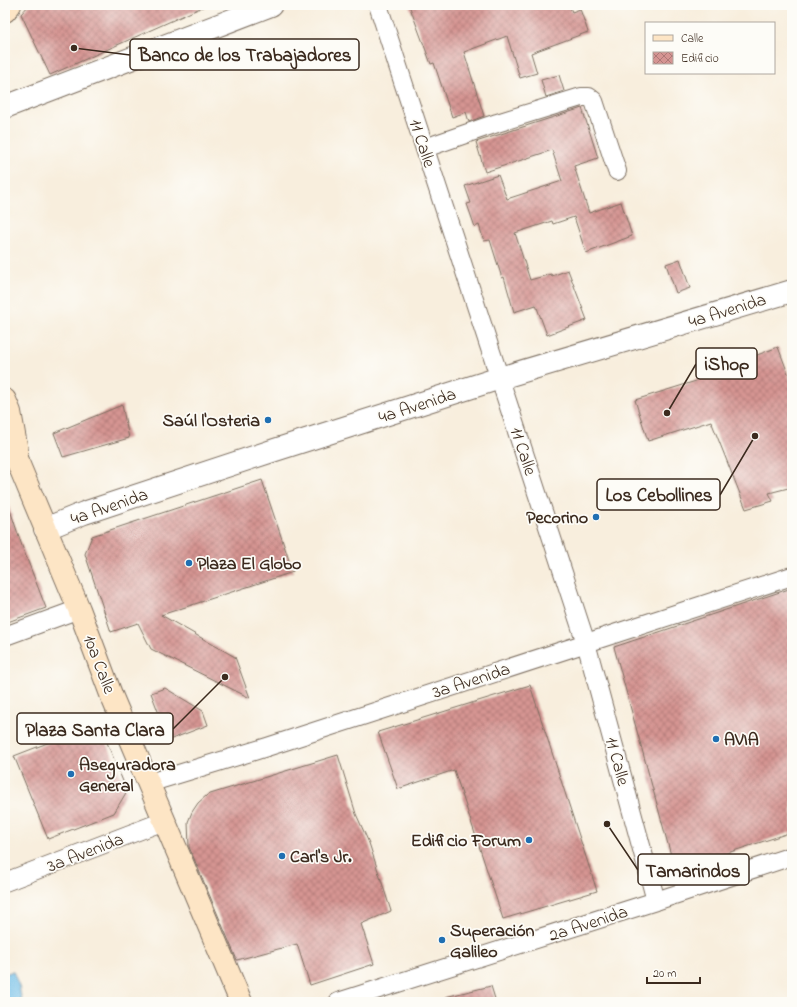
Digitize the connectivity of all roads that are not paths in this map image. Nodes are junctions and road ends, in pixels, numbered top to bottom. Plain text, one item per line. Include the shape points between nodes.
1 (10, 5) edge
2 (271, 5) edge
3 (378, 5) edge
4 (5, 11) edge
5 (5, 107) edge
6 (425, 148) junction
7 (617, 171) dead end
8 (792, 290) edge
9 (500, 378) junction
10 (5, 400) edge
11 (5, 436) edge
12 (19, 465) junction
13 (46, 530) junction
14 (792, 576) edge
15 (79, 610) junction
16 (5, 636) edge
17 (586, 643) junction
18 (149, 783) junction
19 (164, 821) junction
20 (792, 856) edge
21 (5, 882) edge
22 (656, 901) junction
23 (241, 1002) edge
24 (338, 1002) edge

1 - 4 main road
2 - 5 street
3 - 6 street, 11 Calle
6 - 7 street via 497,123 589,96 594,101
6 - 9 street, 11 Calle
8 - 9 street, 4a Avenida
9 - 13 street, 4a Avenida via 84,513
9 - 17 street, 11 Calle
10 - 12 main road via 10,412
11 - 12 main road, 10a Calle
12 - 13 main road, 10a Calle
13 - 15 main road, 10a Calle
14 - 17 street, 3a Avenida
15 - 16 street
15 - 18 main road, 10a Calle via 112,697
17 - 18 street, 3a Avenida
17 - 22 street, 11 Calle
18 - 19 main road, 10a Calle
19 - 21 street, 3a Avenida
19 - 23 main road, 10a Calle
20 - 22 street, 2a Avenida
22 - 24 street, 2a Avenida

